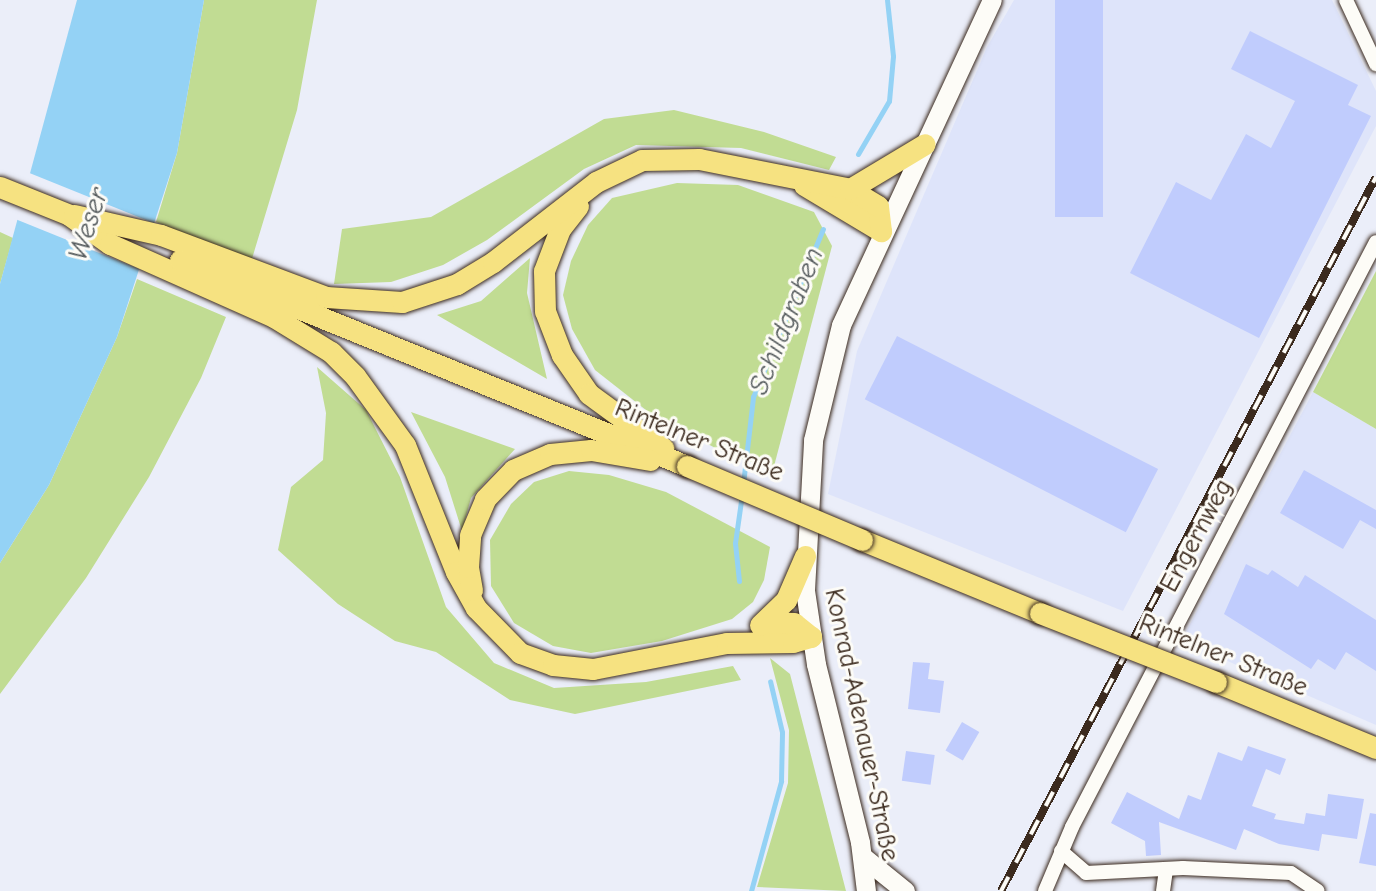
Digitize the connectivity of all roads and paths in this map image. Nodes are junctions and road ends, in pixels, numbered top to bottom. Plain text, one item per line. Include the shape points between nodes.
1 (1346, 0) edge
2 (989, 4) edge
3 (1376, 64) edge
4 (925, 144) junction
5 (797, 180) junction
6 (596, 181) junction
7 (0, 187) edge
8 (850, 189) junction
9 (69, 215) junction
10 (881, 231) junction
11 (1376, 242) edge
12 (321, 306) junction
13 (687, 466) junction
14 (804, 556) junction
15 (476, 608) junction
16 (765, 622) junction
17 (810, 636) junction
18 (727, 643) junction
19 (1376, 748) edge
20 (1061, 851) junction
21 (863, 857) junction
22 (1166, 869) junction
23 (866, 891) edge
24 (905, 891) edge
25 (1045, 891) edge
26 (1163, 891) edge
27 (1318, 891) edge

1 - 3 street
2 - 4 main road, Konrad-Adenauer-Straße
4 - 8 main road
4 - 10 main road, Konrad-Adenauer-Straße
5 - 6 main road via 740,165 667,156 642,160
5 - 8 main road
5 - 10 main road
6 - 12 main road via 494,262 430,296
6 - 13 main road via 560,229 544,271 545,312 562,355 589,394
7 - 9 main road
8 - 10 main road via 878,206
9 - 12 main road, Rintelner Straße via 161,235
9 - 15 main road via 110,244 274,317 310,338 355,376 393,423 419,473 456,572
10 - 14 main road, Konrad-Adenauer-Straße via 841,325 823,387 808,482
11 - 20 street, Engernweg
12 - 13 main road, Rintelner Straße
13 - 15 main road via 591,450 550,454 513,470 485,499 470,535 468,567
13 - 19 main road, Rintelner Straße, bridge
14 - 16 main road via 791,592
14 - 17 main road, Konrad-Adenauer-Straße
15 - 18 main road via 520,653 571,668 624,666
16 - 17 main road via 793,623
16 - 18 main road
17 - 18 main road via 793,642
17 - 21 main road, Konrad-Adenauer-Straße
20 - 22 street via 1086,873
20 - 25 street, Engernweg
21 - 23 main road, Konrad-Adenauer-Straße
21 - 24 main road
22 - 26 street
22 - 27 street via 1291,873

